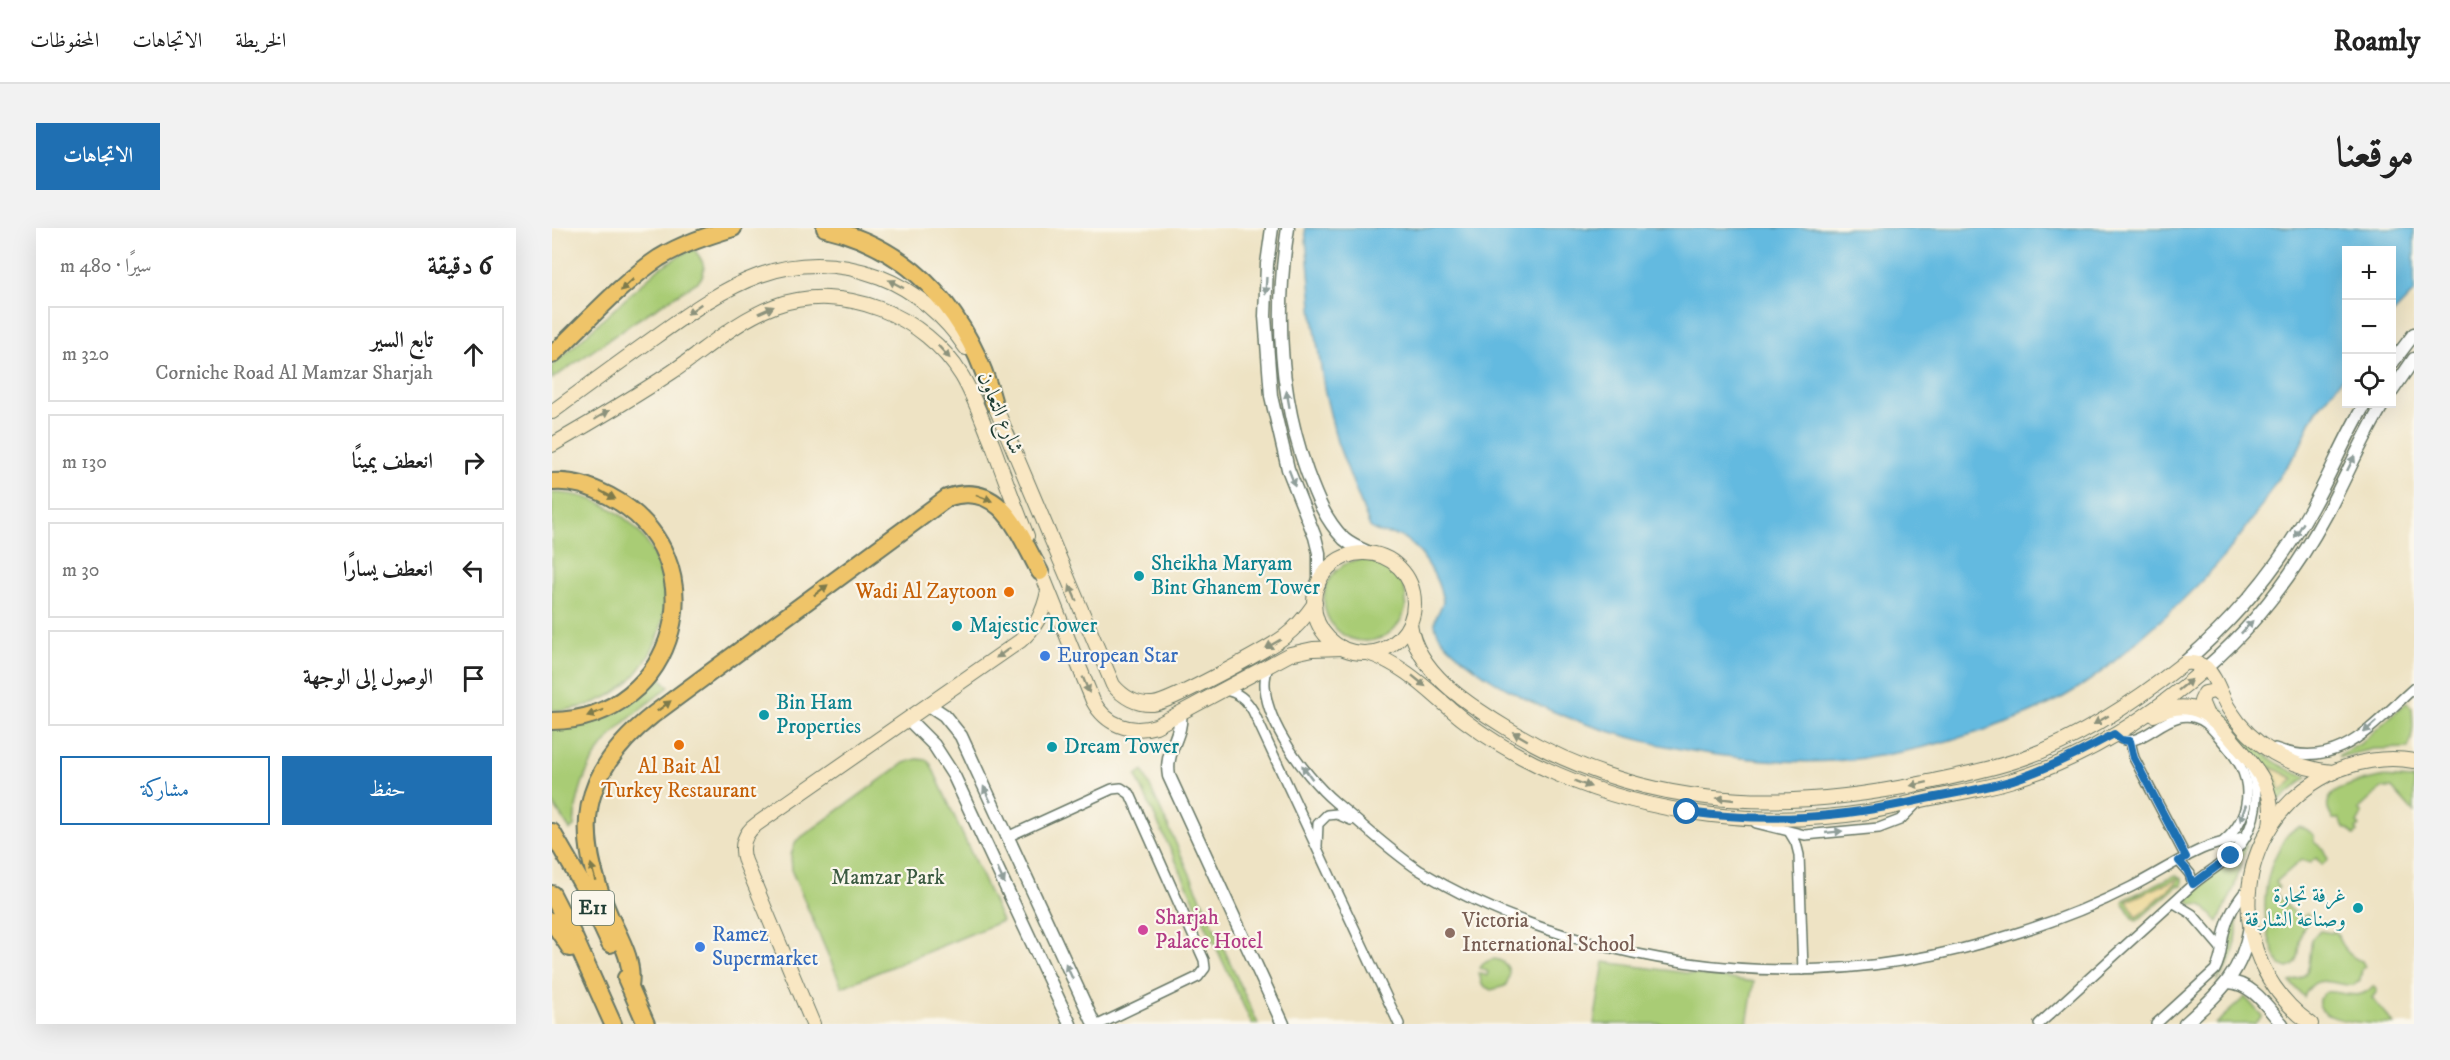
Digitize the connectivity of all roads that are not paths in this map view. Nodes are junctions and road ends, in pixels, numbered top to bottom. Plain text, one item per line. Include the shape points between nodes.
1 (733, 228) edge
2 (825, 228) edge
3 (1272, 228) edge
4 (1288, 228) edge
5 (2414, 334) edge
6 (552, 355) edge
7 (2396, 357) edge
8 (2414, 359) edge
9 (2396, 384) edge
10 (994, 404) junction
11 (2363, 408) edge
12 (2381, 408) edge
13 (552, 412) edge
14 (552, 445) edge
15 (552, 482) edge
16 (1372, 554) junction
17 (1040, 572) junction
18 (1319, 584) junction
19 (1048, 591) junction
20 (1315, 603) junction
21 (1410, 624) junction
22 (1342, 648) junction
23 (1368, 653) junction
24 (2184, 663) junction
25 (1269, 665) junction
26 (2205, 668) junction
27 (2414, 688) edge
28 (1224, 690) junction
29 (2223, 698) junction
30 (1155, 704) junction
31 (929, 705) junction
32 (2120, 709) junction
33 (2206, 713) junction
34 (1180, 714) junction
35 (908, 719) junction
36 (552, 721) edge
37 (1162, 724) junction
38 (2130, 724) junction
39 (2114, 734) junction
40 (2130, 741) junction
41 (2257, 741) junction
42 (2247, 756) junction
43 (2414, 761) edge
44 (2333, 772) junction
45 (1328, 795) junction
46 (1920, 800) junction
47 (1302, 817) junction
48 (1324, 817) junction
49 (1736, 817) junction
50 (1364, 827) junction
51 (2270, 828) junction
52 (552, 832) edge
53 (1790, 833) junction
54 (1810, 835) junction
55 (2246, 836) junction
56 (1007, 837) junction
57 (2221, 844) junction
58 (1317, 850) junction
59 (1799, 855) junction
60 (2183, 859) junction
61 (2193, 884) junction
62 (2249, 887) junction
63 (552, 894) edge
64 (2174, 903) junction
65 (552, 921) edge
66 (2250, 927) junction
67 (2222, 948) junction
68 (1803, 970) junction
69 (2228, 982) junction
70 (630, 986) junction
71 (597, 988) junction
72 (2188, 1021) edge
73 (613, 1024) edge
74 (646, 1024) edge
75 (813, 1024) edge
76 (1070, 1024) edge
77 (1094, 1024) edge
78 (1100, 1024) edge
79 (1283, 1024) edge
80 (1399, 1024) edge
81 (2038, 1024) edge
82 (2156, 1024) edge
83 (2174, 1024) edge
84 (2282, 1024) edge
85 (2311, 1024) edge

1 -> 6 highway via 694,240 659,258
2 - 10 highway via 891,255 934,290 968,335
3 -> 18 street via 1265,316 1271,396 1288,469 1315,537
16 -> 4 street via 1345,539 1328,519 1296,438 1281,341 1281,291
5 - 7 street
8 - 9 street
10 -> 13 main road, شارع التعاون via 961,341 917,297 862,271 802,264 758,275 721,292
30 -> 10 main road, شارع التعاون via 1134,701 1113,685
11 -> 24 street via 2313,505 2274,568 2241,609
26 -> 12 street via 2265,607 2296,564
14 -> 17 main road, شارع التعاون via 759,313 796,301 831,299 863,304 912,324 957,368 978,407
15 -> 36 highway via 592,487 641,519 666,555 675,597 669,640 643,682 622,700 596,713
16 - 18 main road via 1344,558 1332,566
16 - 21 main road via 1393,563 1408,580 1414,602
17 - 19 main road, شارع التعاون
70 -> 17 highway via 630,964 598,888 588,838 594,787 621,743 654,714 947,498 968,493 990,498 999,505
18 - 20 main road
19 -> 31 main road via 1041,616 1026,636
19 -> 37 main road, شارع التعاون via 1093,701 1102,714 1133,730
20 - 22 main road via 1320,627
20 -> 30 main road via 1299,624 1274,644
21 - 23 main road via 1390,646
32 -> 21 main road via 2022,759 1949,778 1815,800 1763,802 1715,798 1667,791 1615,777 1565,759 1518,735 1474,706 1427,665 1413,641
22 - 23 main road
22 - 25 main road, شارع التعاون via 1305,650
23 -> 49 main road via 1396,665 1509,750 1558,774 1662,807
24 - 26 main road via 2198,663
24 - 32 main road
25 - 28 main road, شارع التعاون
45 -> 25 street via 1299,762 1274,716 1264,685
26 - 29 main road
38 -> 26 main road
27 -> 41 street via 2356,740 2331,752 2313,756 2294,754
28 - 34 main road, شارع التعاون
28 - 47 street via 1238,694 1249,704
29 - 33 main road via 2215,691 2205,693 2201,702
29 - 41 main road
30 - 37 main road via 1155,715
31 - 35 main road
56 -> 31 street via 961,736 944,715
32 - 38 main road
33 - 38 main road via 2177,707
33 - 42 main road
34 - 37 main road, شارع التعاون
34 - 79 street via 1168,754 1169,776
35 - 75 main road via 757,824 744,839 745,861
35 -> 76 street via 934,745 954,776
38 - 39 main road
39 - 40 street
39 - 46 main road via 2019,779
40 -> 57 street via 2180,717 2201,721 2214,731 2240,764 2247,787 2241,819
40 - 60 street via 2134,758
41 - 44 main road via 2293,763
42 - 51 main road via 2269,793
42 - 55 street via 2256,796
43 - 44 main road via 2371,760
44 - 51 main road via 2297,795
45 - 48 street
45 - 50 street
46 - 49 main road via 1842,815
54 -> 46 street via 1887,826 1900,820
47 - 48 street
47 - 58 street
48 - 50 street via 1342,815
48 - 58 street via 1316,833
49 - 53 street
50 - 68 street via 1404,860 1437,880 1541,928 1672,961 1727,969
51 - 62 main road via 2257,854
52 - 70 highway, E11 via 582,884
53 - 54 street
53 - 59 street
54 - 59 street
55 - 57 street
55 - 61 street via 2231,856
77 -> 56 street
56 - 78 street via 1112,789 1121,788 1130,794 1205,965 1198,977
57 - 60 street
58 - 80 street
59 - 68 street
60 - 61 street
60 - 68 street via 2100,902 2011,935 1902,961
61 - 64 street
62 - 66 main road
62 - 67 street via 2230,915
63 - 71 highway, E11
64 - 67 street via 2192,914
64 - 81 street
65 - 71 highway
66 - 69 street via 2242,956
66 - 85 main road via 2271,982 2293,1010
67 - 82 street via 2211,974
69 - 72 street
69 - 84 street via 2250,989
70 - 74 highway, E11
71 - 73 highway, E11
72 - 83 street

